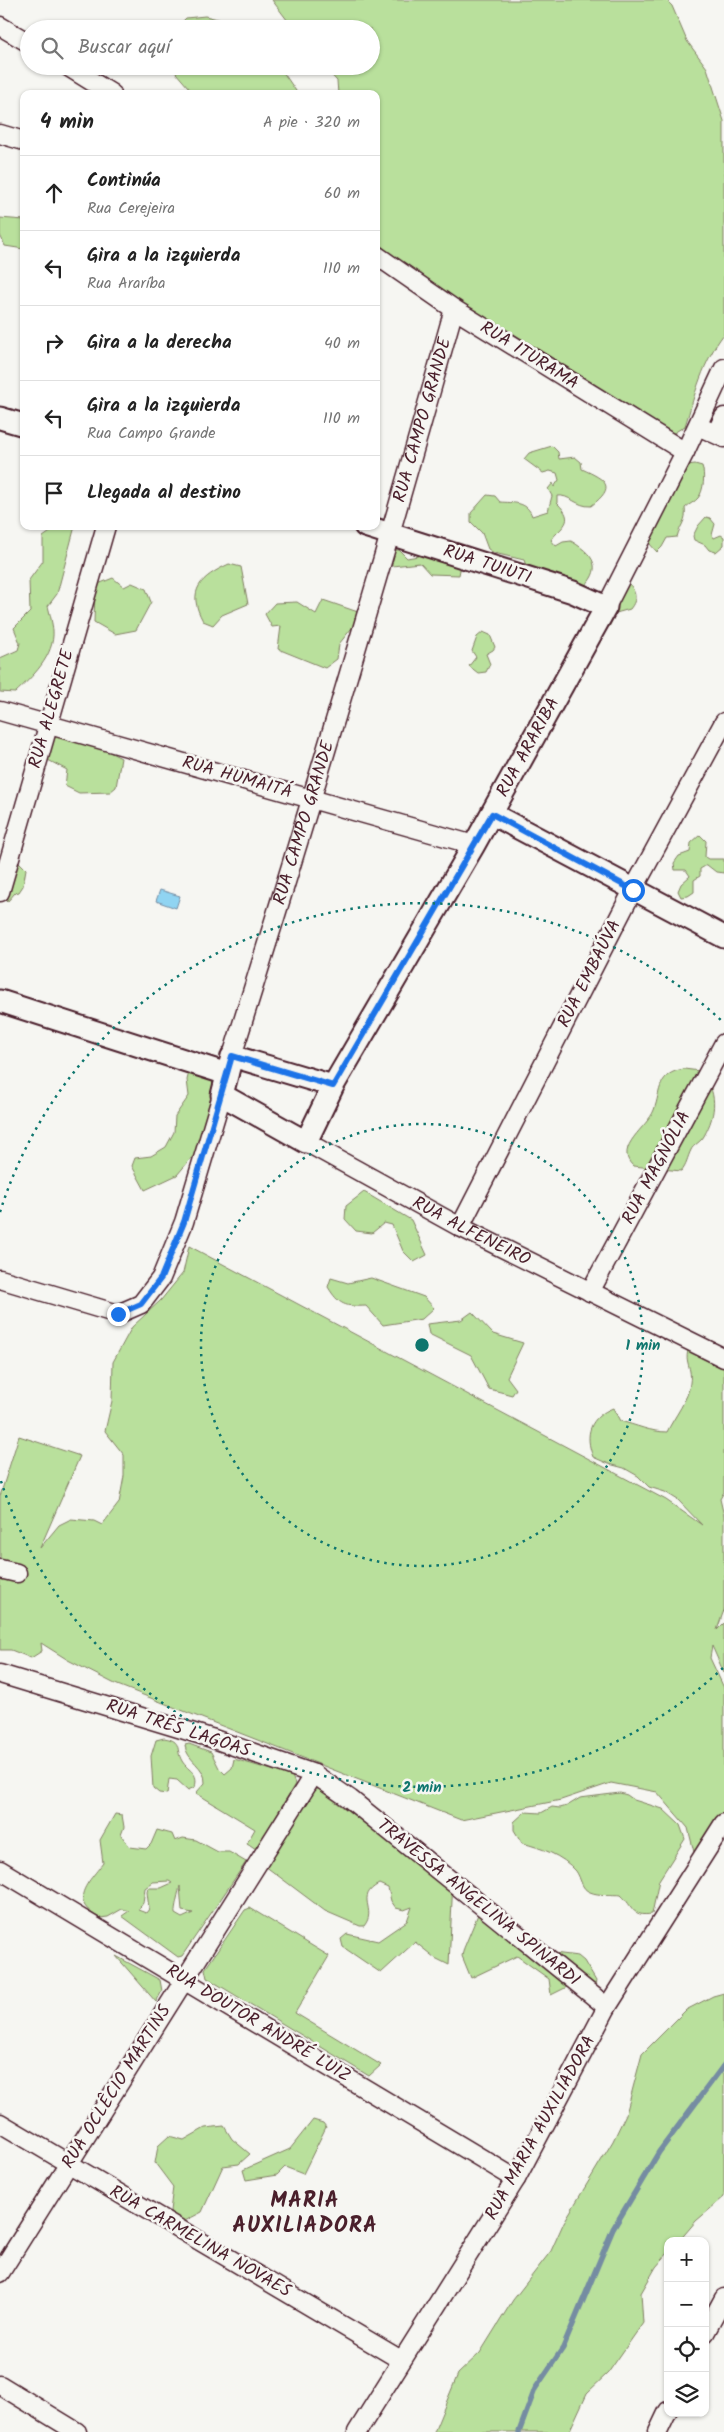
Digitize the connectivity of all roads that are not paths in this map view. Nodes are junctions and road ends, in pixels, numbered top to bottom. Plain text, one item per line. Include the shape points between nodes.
1 (0, 26) edge
2 (20, 38) edge
3 (81, 75) edge
4 (106, 90) edge
5 (0, 134) edge
6 (20, 140) edge
7 (380, 258) edge
8 (454, 309) junction
9 (724, 368) edge
10 (724, 417) edge
11 (0, 418) edge
12 (20, 424) edge
13 (698, 426) junction
14 (720, 436) edge
15 (685, 452) junction
16 (105, 530) edge
17 (378, 530) edge
18 (391, 534) junction
19 (606, 607) junction
20 (0, 711) edge
21 (724, 722) edge
22 (47, 725) junction
23 (312, 800) junction
24 (492, 814) junction
25 (474, 845) junction
26 (633, 890) junction
27 (0, 892) edge
28 (724, 937) edge
29 (0, 1001) edge
30 (724, 1043) edge
31 (230, 1065) junction
32 (333, 1086) junction
33 (222, 1095) junction
34 (306, 1142) junction
35 (460, 1227) junction
36 (0, 1278) edge
37 (590, 1292) junction
38 (722, 1352) edge
39 (0, 1674) edge
40 (314, 1774) junction
41 (350, 1799) joint
42 (724, 1823) edge
43 (0, 1870) edge
44 (184, 1980) junction
45 (607, 2008) junction
46 (0, 2124) edge
47 (67, 2164) junction
48 (516, 2179) junction
49 (0, 2273) edge
50 (724, 2298) edge
51 (708, 2327) edge
52 (401, 2360) junction
53 (0, 2385) edge
54 (665, 2417) edge
55 (77, 2432) edge
56 (357, 2432) edge
57 (658, 2432) edge

1 - 2 street
3 - 4 street
5 - 6 street
7 - 8 street, RUA ITURAMA
8 - 15 street, RUA ITURAMA
8 - 18 street, RUA CAMPO GRANDE
9 - 13 street, RUA ARARÍBA
10 - 14 street
11 - 12 street
13 - 14 street
13 - 15 street, RUA ARARÍBA
15 - 19 street, RUA ARARÍBA
16 - 22 street, RUA ALEGRETE
17 - 18 street, RUA TUIUTI
18 - 19 street, RUA TUIUTI via 573,592
18 - 23 street, RUA CAMPO GRANDE
19 - 24 street, RUA ARARÍBA
20 - 22 street, RUA HUMAITÁ
21 - 26 street, RUA EMBAÚVA
22 - 23 street, RUA HUMAITÁ
22 - 27 street, RUA ALEGRETE
23 - 25 street, RUA HUMAITÁ
23 - 31 street, RUA CAMPO GRANDE
24 - 25 street, RUA ARARÍBA
24 - 26 street
25 - 32 street, RUA ARARÍBA
26 - 28 street
26 - 35 street, RUA EMBAÚVA
29 - 31 street
30 - 37 street, RUA MAGNÓLIA
31 - 32 street
31 - 33 street, RUA CAMPO GRANDE
32 - 34 street, RUA ARARÍBA
33 - 34 street, RUA ALFENEIRO
33 - 36 street, RUA CAMPO GRANDE via 184,1222 161,1278 141,1304 118,1314
34 - 35 street, RUA ALFENEIRO
35 - 37 street, RUA ALFENEIRO
37 - 38 street, RUA ALFENEIRO
39 - 40 street, RUA TRÊS LAGOAS via 211,1738
40 - 41 street, RUA TRÊS LAGOAS
40 - 44 street, RUA OCLÊCIO MARTINS
41 - 45 street, TRAVESSA ANGELINA SPINARDI
42 - 45 street, RUA MARIA AUXILIADORA
43 - 44 street, RUA DOUTOR ANDRÉ LUIZ
44 - 47 street, RUA OCLÊCIO MARTINS
44 - 48 street, RUA DOUTOR ANDRÉ LUIZ
45 - 48 street, RUA MARIA AUXILIADORA
46 - 47 street, RUA CARMELINA NOVAES
47 - 49 street, RUA OCLÊCIO MARTINS
47 - 52 street, RUA CARMELINA NOVAES
48 - 52 street, RUA MARIA AUXILIADORA
50 - 51 street
52 - 56 street, RUA MARIA AUXILIADORA
53 - 55 street
54 - 57 street

